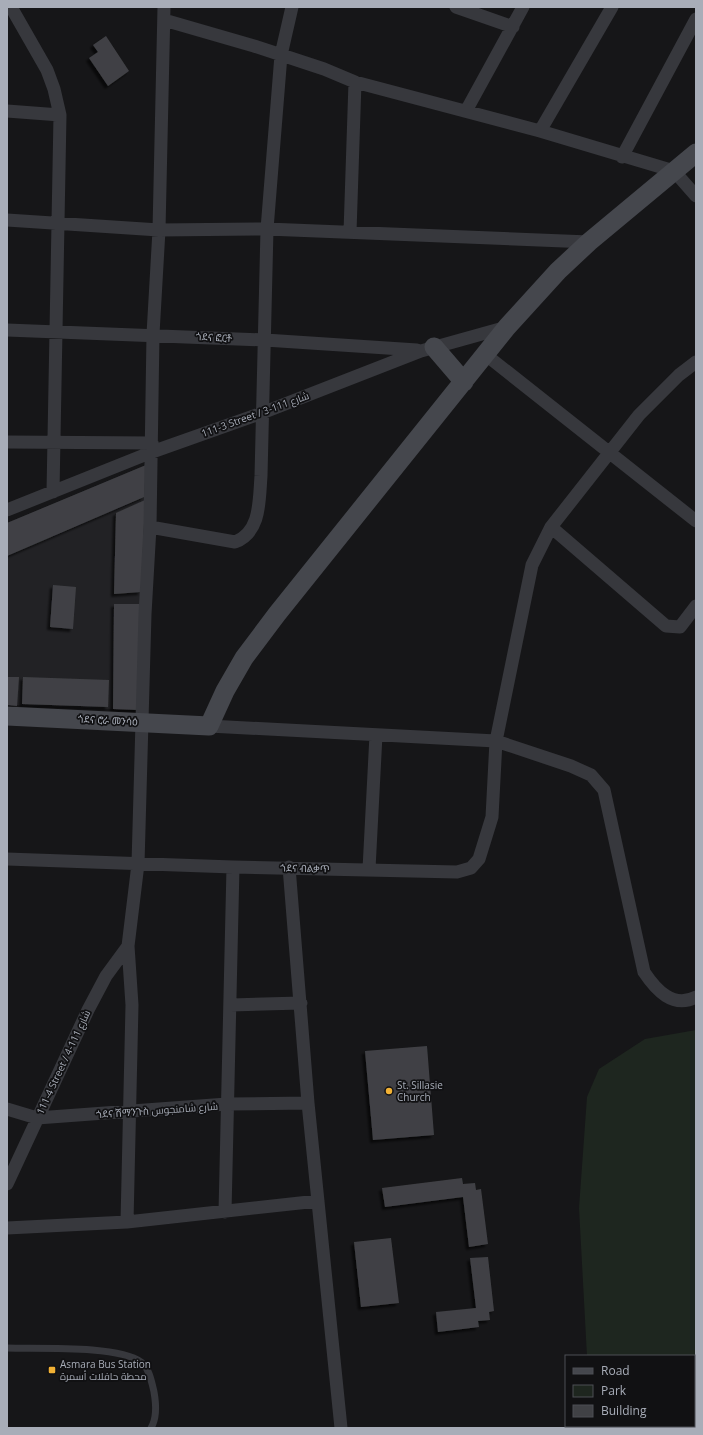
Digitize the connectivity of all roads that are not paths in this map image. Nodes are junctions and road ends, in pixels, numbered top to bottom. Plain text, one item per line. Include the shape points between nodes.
1 (11, 7) edge
2 (292, 7) edge
3 (456, 7) edge
4 (524, 7) edge
5 (612, 7) edge
6 (164, 13) edge
7 (696, 19) edge
8 (512, 27) junction
9 (281, 55) junction
10 (355, 82) junction
11 (7, 111) edge
12 (466, 111) junction
13 (60, 115) junction
14 (540, 131) junction
15 (696, 153) edge
16 (622, 157) junction
17 (674, 171) junction
18 (696, 196) edge
19 (7, 220) edge
20 (58, 223) junction
21 (267, 229) junction
22 (158, 230) junction
23 (350, 232) junction
24 (589, 242) junction
25 (507, 327) junction
26 (7, 330) edge
27 (56, 332) junction
28 (153, 334) junction
29 (265, 340) junction
30 (428, 349) junction
31 (486, 355) junction
32 (696, 362) edge
33 (464, 382) junction
34 (262, 413) junction
35 (7, 442) edge
36 (52, 443) junction
37 (152, 447) junction
38 (610, 451) junction
39 (53, 492) junction
40 (7, 510) edge
41 (696, 521) edge
42 (150, 527) junction
43 (551, 527) junction
44 (696, 606) edge
45 (7, 716) edge
46 (142, 722) junction
47 (209, 726) junction
48 (376, 735) junction
49 (496, 741) junction
50 (7, 859) edge
51 (138, 864) junction
52 (234, 867) junction
53 (289, 867) junction
54 (369, 869) junction
55 (128, 946) junction
56 (696, 997) edge
57 (301, 1003) junction
58 (231, 1005) junction
59 (308, 1103) junction
60 (227, 1104) junction
61 (7, 1109) edge
62 (130, 1112) junction
63 (37, 1118) junction
64 (7, 1184) edge
65 (318, 1202) junction
66 (225, 1212) junction
67 (127, 1222) junction
68 (7, 1228) edge
69 (7, 1348) edge
70 (151, 1428) edge
71 (341, 1428) edge

1 - 13 street via 47,70
2 - 9 street
3 - 8 street
4 - 8 street
5 - 14 street
6 - 9 street
6 - 22 street
7 - 16 street
8 - 12 street
9 - 10 street
9 - 21 street
10 - 12 street
10 - 23 street
11 - 13 street
12 - 14 street
13 - 20 street
14 - 16 street
15 - 17 main road
16 - 17 street
17 - 18 street
17 - 24 main road
19 - 20 street
20 - 22 street
20 - 27 street
21 - 22 street
21 - 23 street
21 - 29 street
22 - 28 street
23 - 24 street
24 - 25 main road via 558,271
25 - 30 street, 111-3 Street / شارع 111-3
25 - 31 main road
26 - 27 street, ጎደና ፎርቶ
27 - 28 street, ጎደና ፎርቶ
27 - 36 street
28 - 29 street, ጎደና ፎርቶ
28 - 37 street
29 - 30 street, ጎደና ፎርቶ
29 - 34 street
30 - 33 main road
30 - 34 street, 111-3 Street / شارع 111-3
31 - 33 main road
31 - 38 street
32 - 38 street, ጎደና ብልቃጥ via 679,375 639,415
33 - 47 main road via 244,658
34 - 37 street, 111-3 Street / شارع 111-3
34 - 42 street via 261,476 257,513 252,529 245,538 235,542
35 - 36 street
36 - 37 street
36 - 39 street
37 - 39 street, 111-3 Street / شارع 111-3
37 - 42 street
38 - 41 street
38 - 43 street, ጎደና ብልቃጥ
39 - 40 street, 111-3 Street / شارع 111-3
42 - 46 street
43 - 44 street via 666,626 680,627
43 - 49 street, ጎደና ብልቃጥ via 532,565
45 - 46 main road, ጎደና ሮራ መንሳዕ
46 - 47 main road, ጎደና ሮራ መንሳዕ
46 - 51 street
47 - 48 street
48 - 49 street
48 - 54 street
49 - 54 street, ጎደና ብልቃጥ via 492,817 480,859 471,868 457,872
49 - 56 street via 591,775 604,790 644,972 656,990 670,999 689,1001
50 - 51 street, ጎደና ብልቃጥ
51 - 52 street, ጎደና ብልቃጥ
51 - 55 street
52 - 53 street, ጎደና ብልቃጥ
52 - 58 street
53 - 54 street, ጎደና ብልቃጥ
53 - 57 street
55 - 62 street via 132,1005
55 - 63 street, 111-4 Street / شارع 111-4 via 106,976 88,1010
57 - 58 street
57 - 59 street
58 - 60 street
59 - 60 street, ጎደና ሽማንጉስ شارع شامنجوس
59 - 65 street
60 - 62 street, ጎደና ሽማንጉስ شارع شامنجوس
60 - 66 street
61 - 63 street, ጎደና ሽማንጉስ شارع شامنجوس
62 - 63 street, ጎደና ሽማንጉስ شارع شامنجوس
62 - 67 street
63 - 64 street, 111-4 Street / شارع 111-4
65 - 66 street
65 - 71 street
66 - 67 street
67 - 68 street
69 - 70 lane via 106,1352 130,1356 142,1362 151,1380 156,1406

